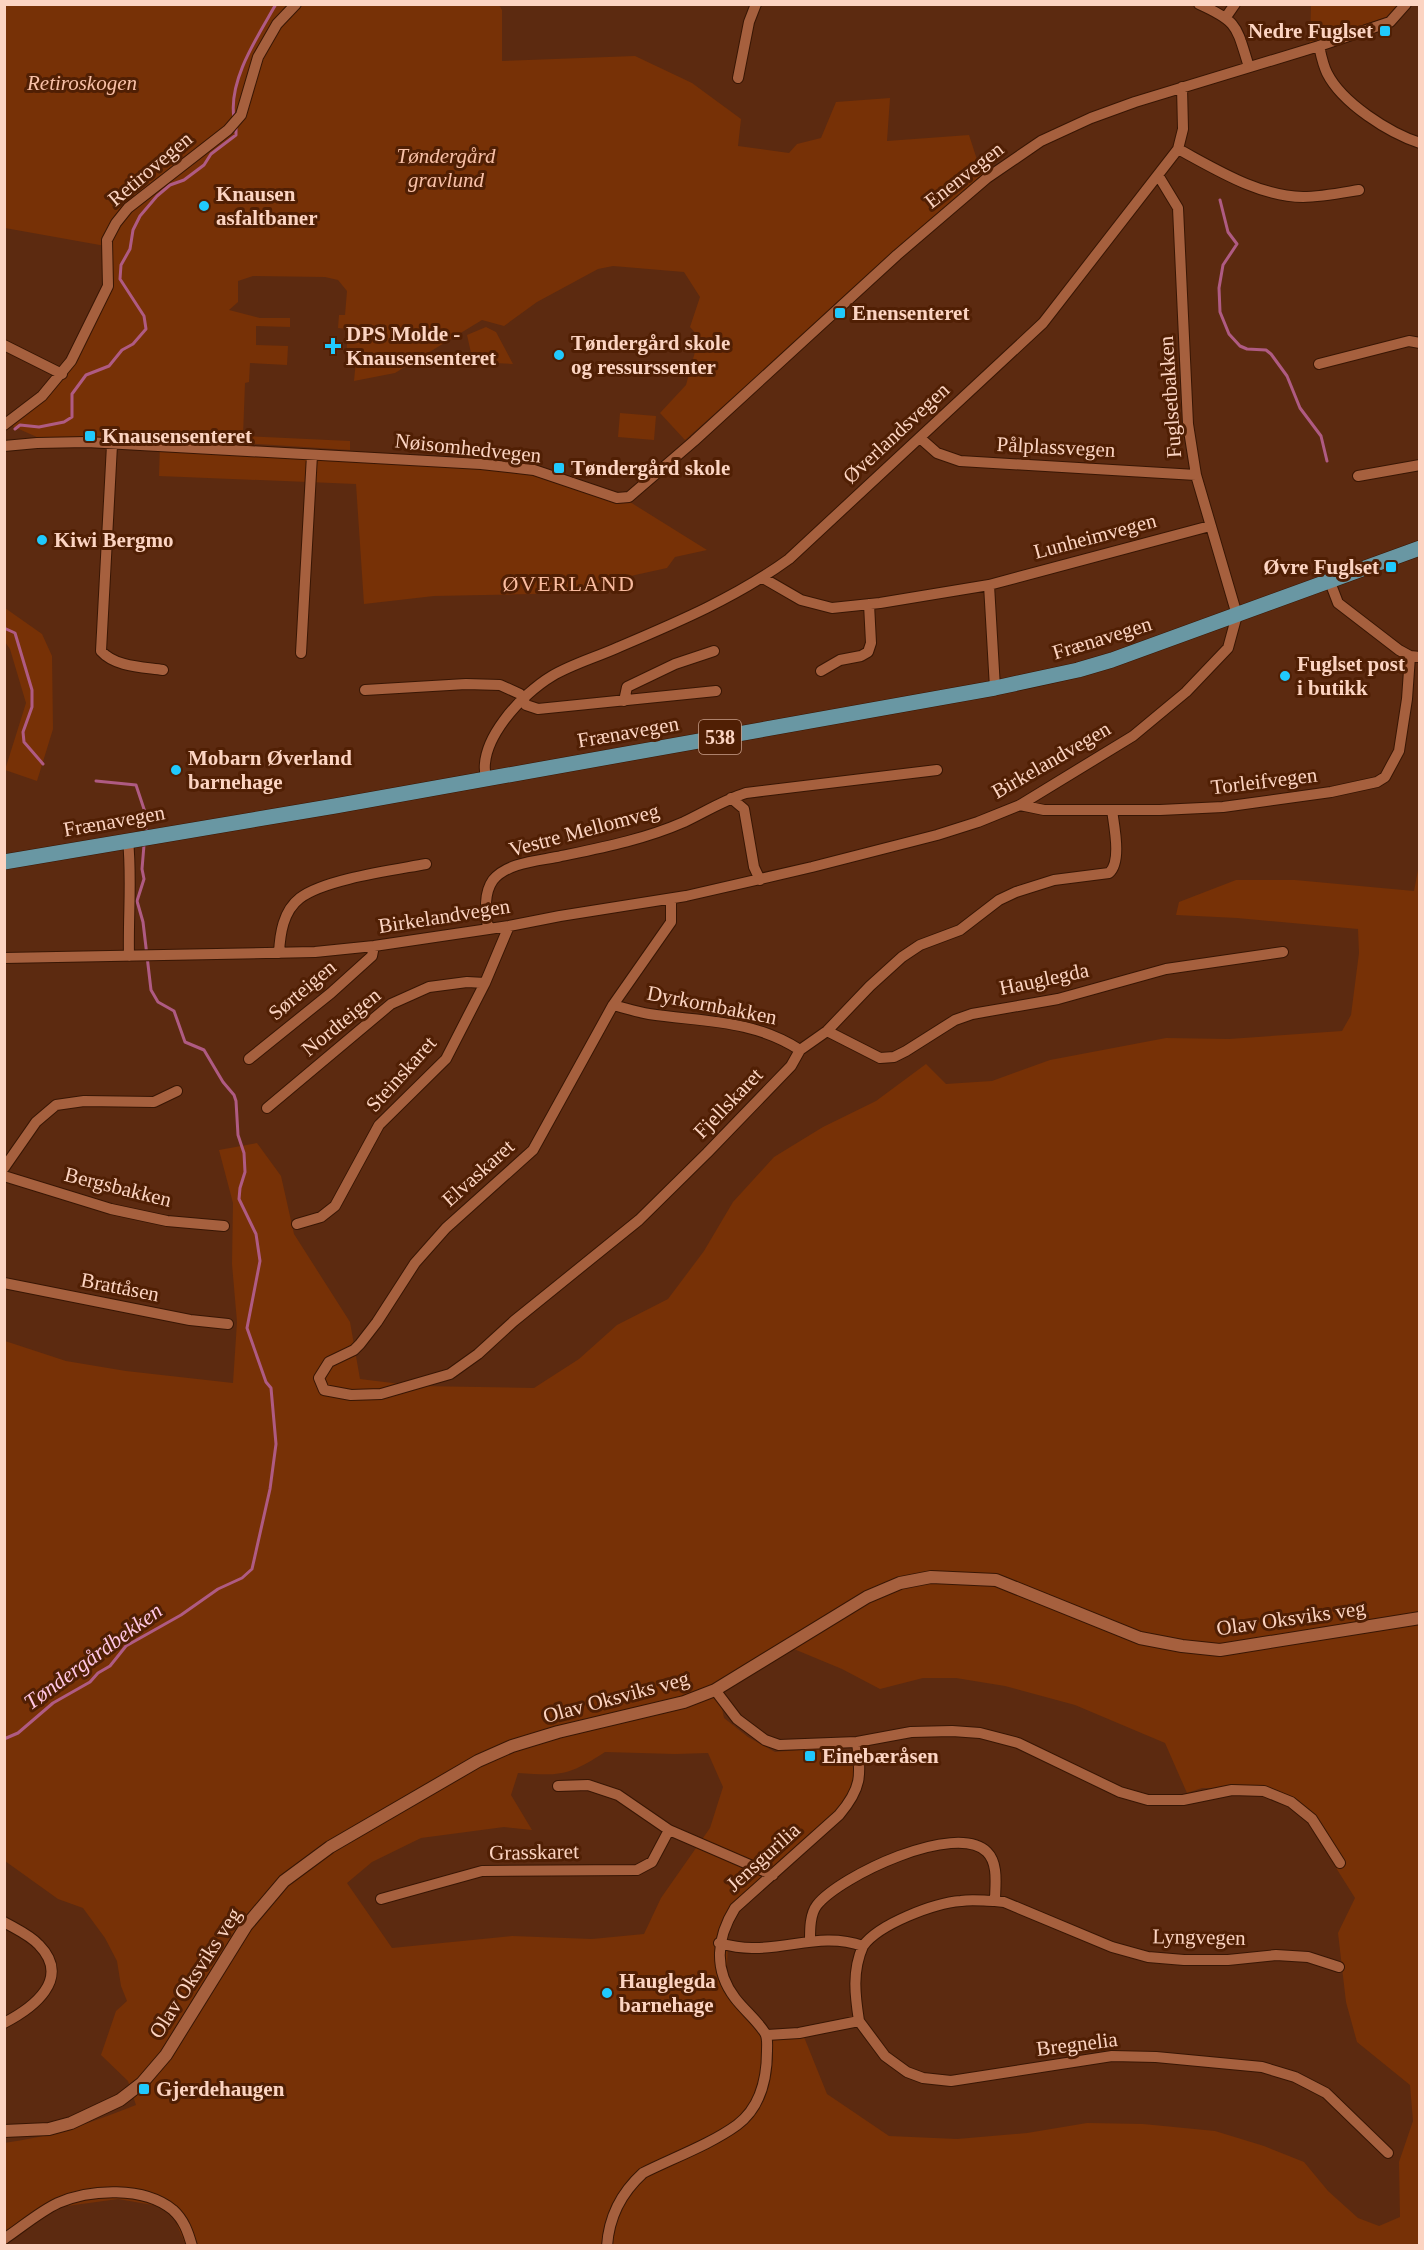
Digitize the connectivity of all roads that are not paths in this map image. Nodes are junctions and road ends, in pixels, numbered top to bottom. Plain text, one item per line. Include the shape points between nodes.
1 (296, 4) edge
2 (756, 4) edge
3 (1199, 4) edge
4 (1235, 4) edge
5 (1406, 4) edge
6 (1226, 17) junction
7 (1319, 46) junction
8 (1249, 66) junction
9 (738, 78) dead end
10 (1182, 87) junction
11 (1419, 143) edge
12 (1178, 149) junction
13 (1158, 176) junction
14 (1359, 190) dead end
15 (1419, 343) edge
16 (4, 345) edge
17 (1319, 364) dead end
18 (62, 374) junction
19 (4, 425) edge
20 (920, 438) junction
21 (112, 444) junction
22 (4, 446) edge
23 (312, 455) junction
24 (1419, 465) edge
25 (1196, 475) junction
26 (1358, 476) dead end
27 (617, 498) joint
28 (1210, 526) junction
29 (1419, 548) edge
30 (763, 578) junction
31 (1329, 582) junction
32 (990, 585) junction
33 (869, 604) junction
34 (1237, 615) junction
35 (714, 651) dead end
36 (301, 653) dead end
37 (1415, 657) edge
38 (163, 670) dead end
39 (821, 671) dead end
40 (995, 688) junction
41 (365, 690) dead end
42 (716, 691) dead end
43 (523, 698) junction
44 (624, 701) junction
45 (937, 770) dead end
46 (486, 778) junction
47 (731, 798) junction
48 (1020, 804) junction
49 (1112, 810) junction
50 (128, 840) junction
51 (4, 862) edge
52 (426, 864) dead end
53 (760, 880) junction
54 (671, 899) junction
55 (509, 926) junction
56 (488, 929) junction
57 (374, 946) junction
58 (1283, 952) dead end
59 (279, 953) junction
60 (129, 956) junction
61 (4, 958) edge
62 (485, 983) junction
63 (613, 1005) junction
64 (827, 1031) junction
65 (800, 1050) junction
66 (249, 1059) dead end
67 (177, 1092) dead end
68 (267, 1108) dead end
69 (4, 1168) edge
70 (4, 1176) edge
71 (297, 1224) dead end
72 (224, 1226) dead end
73 (4, 1283) edge
74 (228, 1324) dead end
75 (324, 1390) joint
76 (1419, 1618) edge
77 (715, 1690) junction
78 (857, 1742) junction
79 (558, 1786) dead end
80 (669, 1830) junction
81 (1340, 1863) dead end
82 (772, 1875) junction
83 (381, 1899) dead end
84 (995, 1901) junction
85 (4, 1922) edge
86 (810, 1940) junction
87 (719, 1943) junction
88 (863, 1946) junction
89 (1339, 1967) dead end
90 (859, 2021) junction
91 (4, 2023) edge
92 (767, 2035) junction
93 (4, 2131) edge
94 (1388, 2153) dead end
95 (4, 2239) edge
96 (192, 2246) edge
97 (607, 2246) edge

1 - 18 street, Retirovegen via 277,24 258,57 241,115 228,130 128,208 116,223 107,240 108,286
2 - 9 street
3 - 6 street
4 - 6 street
5 - 7 street, Enenvegen via 1390,22
6 - 8 street via 1239,33
7 - 8 street, Enenvegen
7 - 11 street via 1327,73 1339,91 1402,138
8 - 10 street, Enenvegen
10 - 12 street, Øverlandsvegen via 1183,129
10 - 27 street, Enenvegen via 1066,128 987,178 887,263 629,497
12 - 13 street, Øverlandsvegen
12 - 14 street via 1232,178 1269,191 1307,197
13 - 20 street, Øverlandsvegen via 1043,323
13 - 25 street, Fuglsetbakken via 1178,208 1188,424
15 - 17 street via 1409,341
16 - 18 street
18 - 19 street, Retirovegen via 42,396
20 - 25 street, Pålplassvegen via 937,453 960,461
20 - 30 street, Øverlandsvegen via 789,559
21 - 22 street, Nøisomhedvegen
21 - 23 street, Nøisomhedvegen
21 - 38 street via 101,651 117,662
23 - 27 street, Nøisomhedvegen via 534,470
23 - 36 street
24 - 26 street
25 - 28 street, Fuglsetbakken
28 - 32 street, Lunheimvegen
28 - 34 street, Fuglsetbakken
29 - 31 main road, Frænavegen / 538
30 - 33 street, Lunheimvegen via 801,600 832,608
30 - 43 street, Øverlandsvegen via 665,628 552,676
31 - 34 main road, Frænavegen / 538
31 - 37 street via 1338,603
32 - 33 street, Lunheimvegen
32 - 40 street
33 - 39 street via 872,643 868,652 840,660
34 - 40 main road, Frænavegen / 538 via 1104,662
34 - 48 street, Birkelandvegen via 1228,648 1186,692 1133,736
35 - 44 street via 627,687
37 - 49 street, Torleifvegen via 1399,751 1385,777 1377,782 1223,807
40 - 46 main road, Frænavegen / 538
41 - 43 street via 491,684 508,687
42 - 44 street
43 - 44 street via 526,705 538,709
43 - 46 street, Øverlandsvegen via 497,729 484,760
45 - 47 street, Vestre Mellomveg
46 - 50 main road, Frænavegen / 538
47 - 53 street via 744,809
47 - 56 street, Vestre Mellomveg via 683,822 630,841 518,865 506,871 494,879 489,889
48 - 49 street, Torleifvegen via 1044,810
48 - 53 street, Birkelandvegen via 937,835
49 - 64 street, Fjellskaret via 1115,864 1108,873 1054,880 999,900 960,930 920,945 902,957
50 - 51 main road, Frænavegen / 538
50 - 60 street
52 - 59 street via 318,888 298,899 280,933
53 - 54 street, Birkelandvegen
54 - 55 street, Birkelandvegen
54 - 63 street, Elvaskaret via 670,922
55 - 56 street, Birkelandvegen
55 - 62 street, Steinskaret
56 - 57 street, Birkelandvegen
57 - 59 street, Birkelandvegen
57 - 66 street, Sørteigen via 372,956 347,979
58 - 64 street, Hauglegda via 1166,969 1058,999 972,1014 894,1056 880,1058
59 - 60 street, Birkelandvegen
60 - 61 street, Birkelandvegen
62 - 68 street, Nordteigen via 429,987 391,1004
62 - 71 street, Steinskaret via 446,1059 379,1125 334,1206 321,1217
63 - 65 street, Dyrkornbakken via 647,1014 764,1030
63 - 75 street, Elvaskaret via 533,1150 446,1228 415,1263 360,1344 329,1362 319,1378
64 - 65 street, Fjellskaret
65 - 75 street, Fjellskaret via 791,1066 639,1220 450,1374 381,1394 351,1395
67 - 69 street via 154,1102 84,1101 56,1105 36,1122
70 - 72 street, Bergsbakken via 111,1209 167,1221
73 - 74 street, Brattåsen
76 - 77 street, Olav Oksviks veg via 1220,1650 1140,1638 996,1580 931,1577 900,1583 867,1597
77 - 78 street via 737,1719 765,1740 779,1745
77 - 93 street, Olav Oksviks veg via 684,1702 512,1746 478,1761 330,1847 284,1881 246,1926 166,2055 142,2084 120,2100 71,2123 49,2129
78 - 81 street via 911,1732 980,1733 1018,1743 1120,1792 1148,1800 1183,1800 1232,1790 1264,1791 1292,1802 1312,1819
78 - 82 street, Jensgurilia via 860,1780 850,1802
79 - 80 street via 588,1785 618,1795
80 - 82 street
80 - 83 street, Grasskaret via 651,1862 637,1870 482,1871
82 - 87 street, Jensgurilia via 735,1908
84 - 86 street via 995,1867 988,1853 974,1844 936,1844 900,1855 831,1892 816,1906
84 - 88 street, Lyngvegen via 960,1901 899,1919
84 - 89 street, Lyngvegen via 1148,1957 1228,1960 1276,1954 1308,1957
85 - 91 street via 32,1938 48,1957 51,1968 50,1982 37,2002
86 - 87 street via 753,1948
86 - 88 street via 847,1940
87 - 92 street, Jensgurilia via 722,1975 733,1996
88 - 90 street via 854,1979
90 - 92 street
90 - 94 street, Bregnelia via 885,2056 923,2078 951,2081 1112,2056 1262,2067 1295,2077 1326,2093
92 - 97 street via 763,2091 753,2110 738,2124 643,2173 631,2184 611,2218
95 - 96 street via 57,2204 90,2194 116,2193 158,2201 172,2210 187,2228

